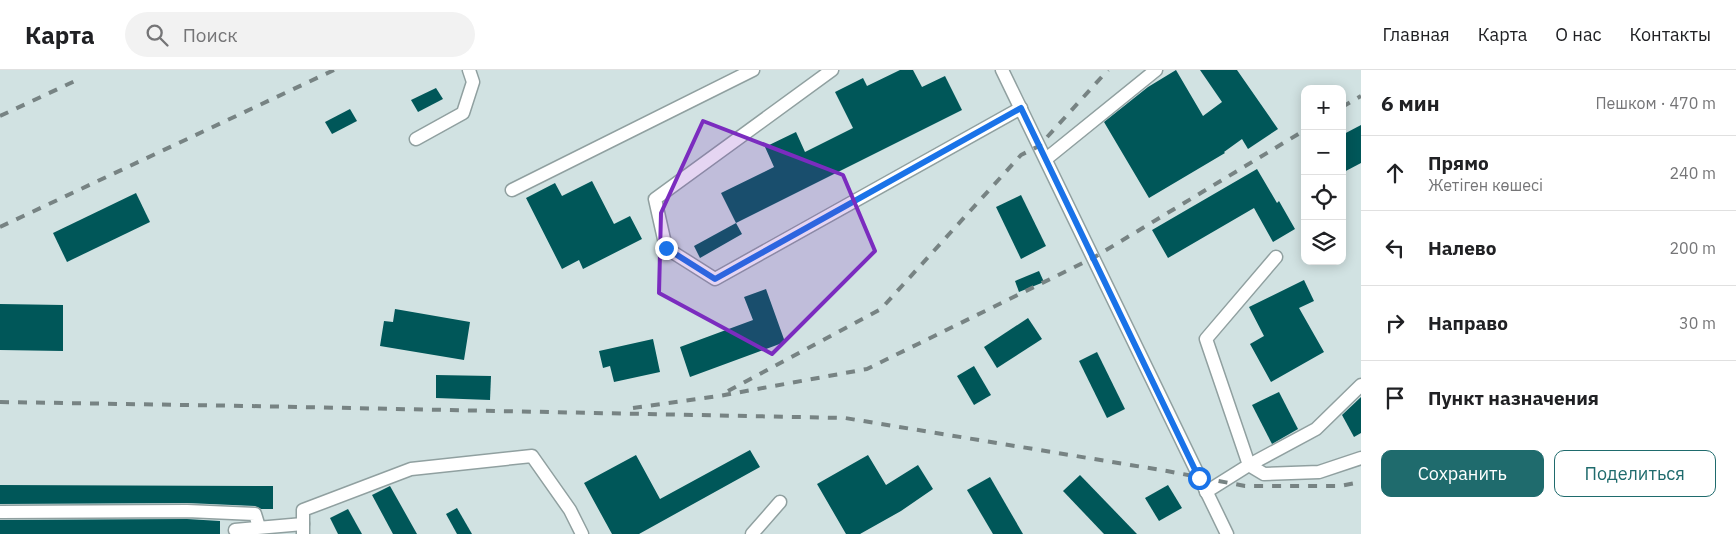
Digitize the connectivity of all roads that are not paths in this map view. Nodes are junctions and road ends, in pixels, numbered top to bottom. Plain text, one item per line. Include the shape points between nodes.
1 (469, 70) edge
2 (752, 70) edge
3 (832, 70) edge
4 (1002, 70) edge
5 (1156, 70) edge
6 (1021, 108) junction
7 (416, 139) dead end
8 (1046, 159) junction
9 (512, 190) dead end
10 (1276, 257) dead end
11 (1361, 385) edge
12 (1361, 458) edge
13 (1249, 465) junction
14 (1206, 492) junction
15 (780, 502) dead end
16 (0, 512) edge
17 (259, 527) junction
18 (303, 529) edge
19 (235, 530) dead end
20 (582, 534) edge
21 (752, 534) edge
22 (1227, 534) edge

1 - 7 street via 473,82 464,113
2 - 9 street
3 - 6 street via 655,199 666,248 715,279
4 - 6 street
5 - 8 street
6 - 8 street
8 - 14 street
10 - 13 street via 1206,340
11 - 13 street via 1316,429
12 - 13 street via 1319,472 1264,474
13 - 14 street
14 - 22 street
15 - 21 street
16 - 17 street via 255,514
17 - 18 street
17 - 19 street
18 - 20 street via 303,510 410,469 532,456 570,510

